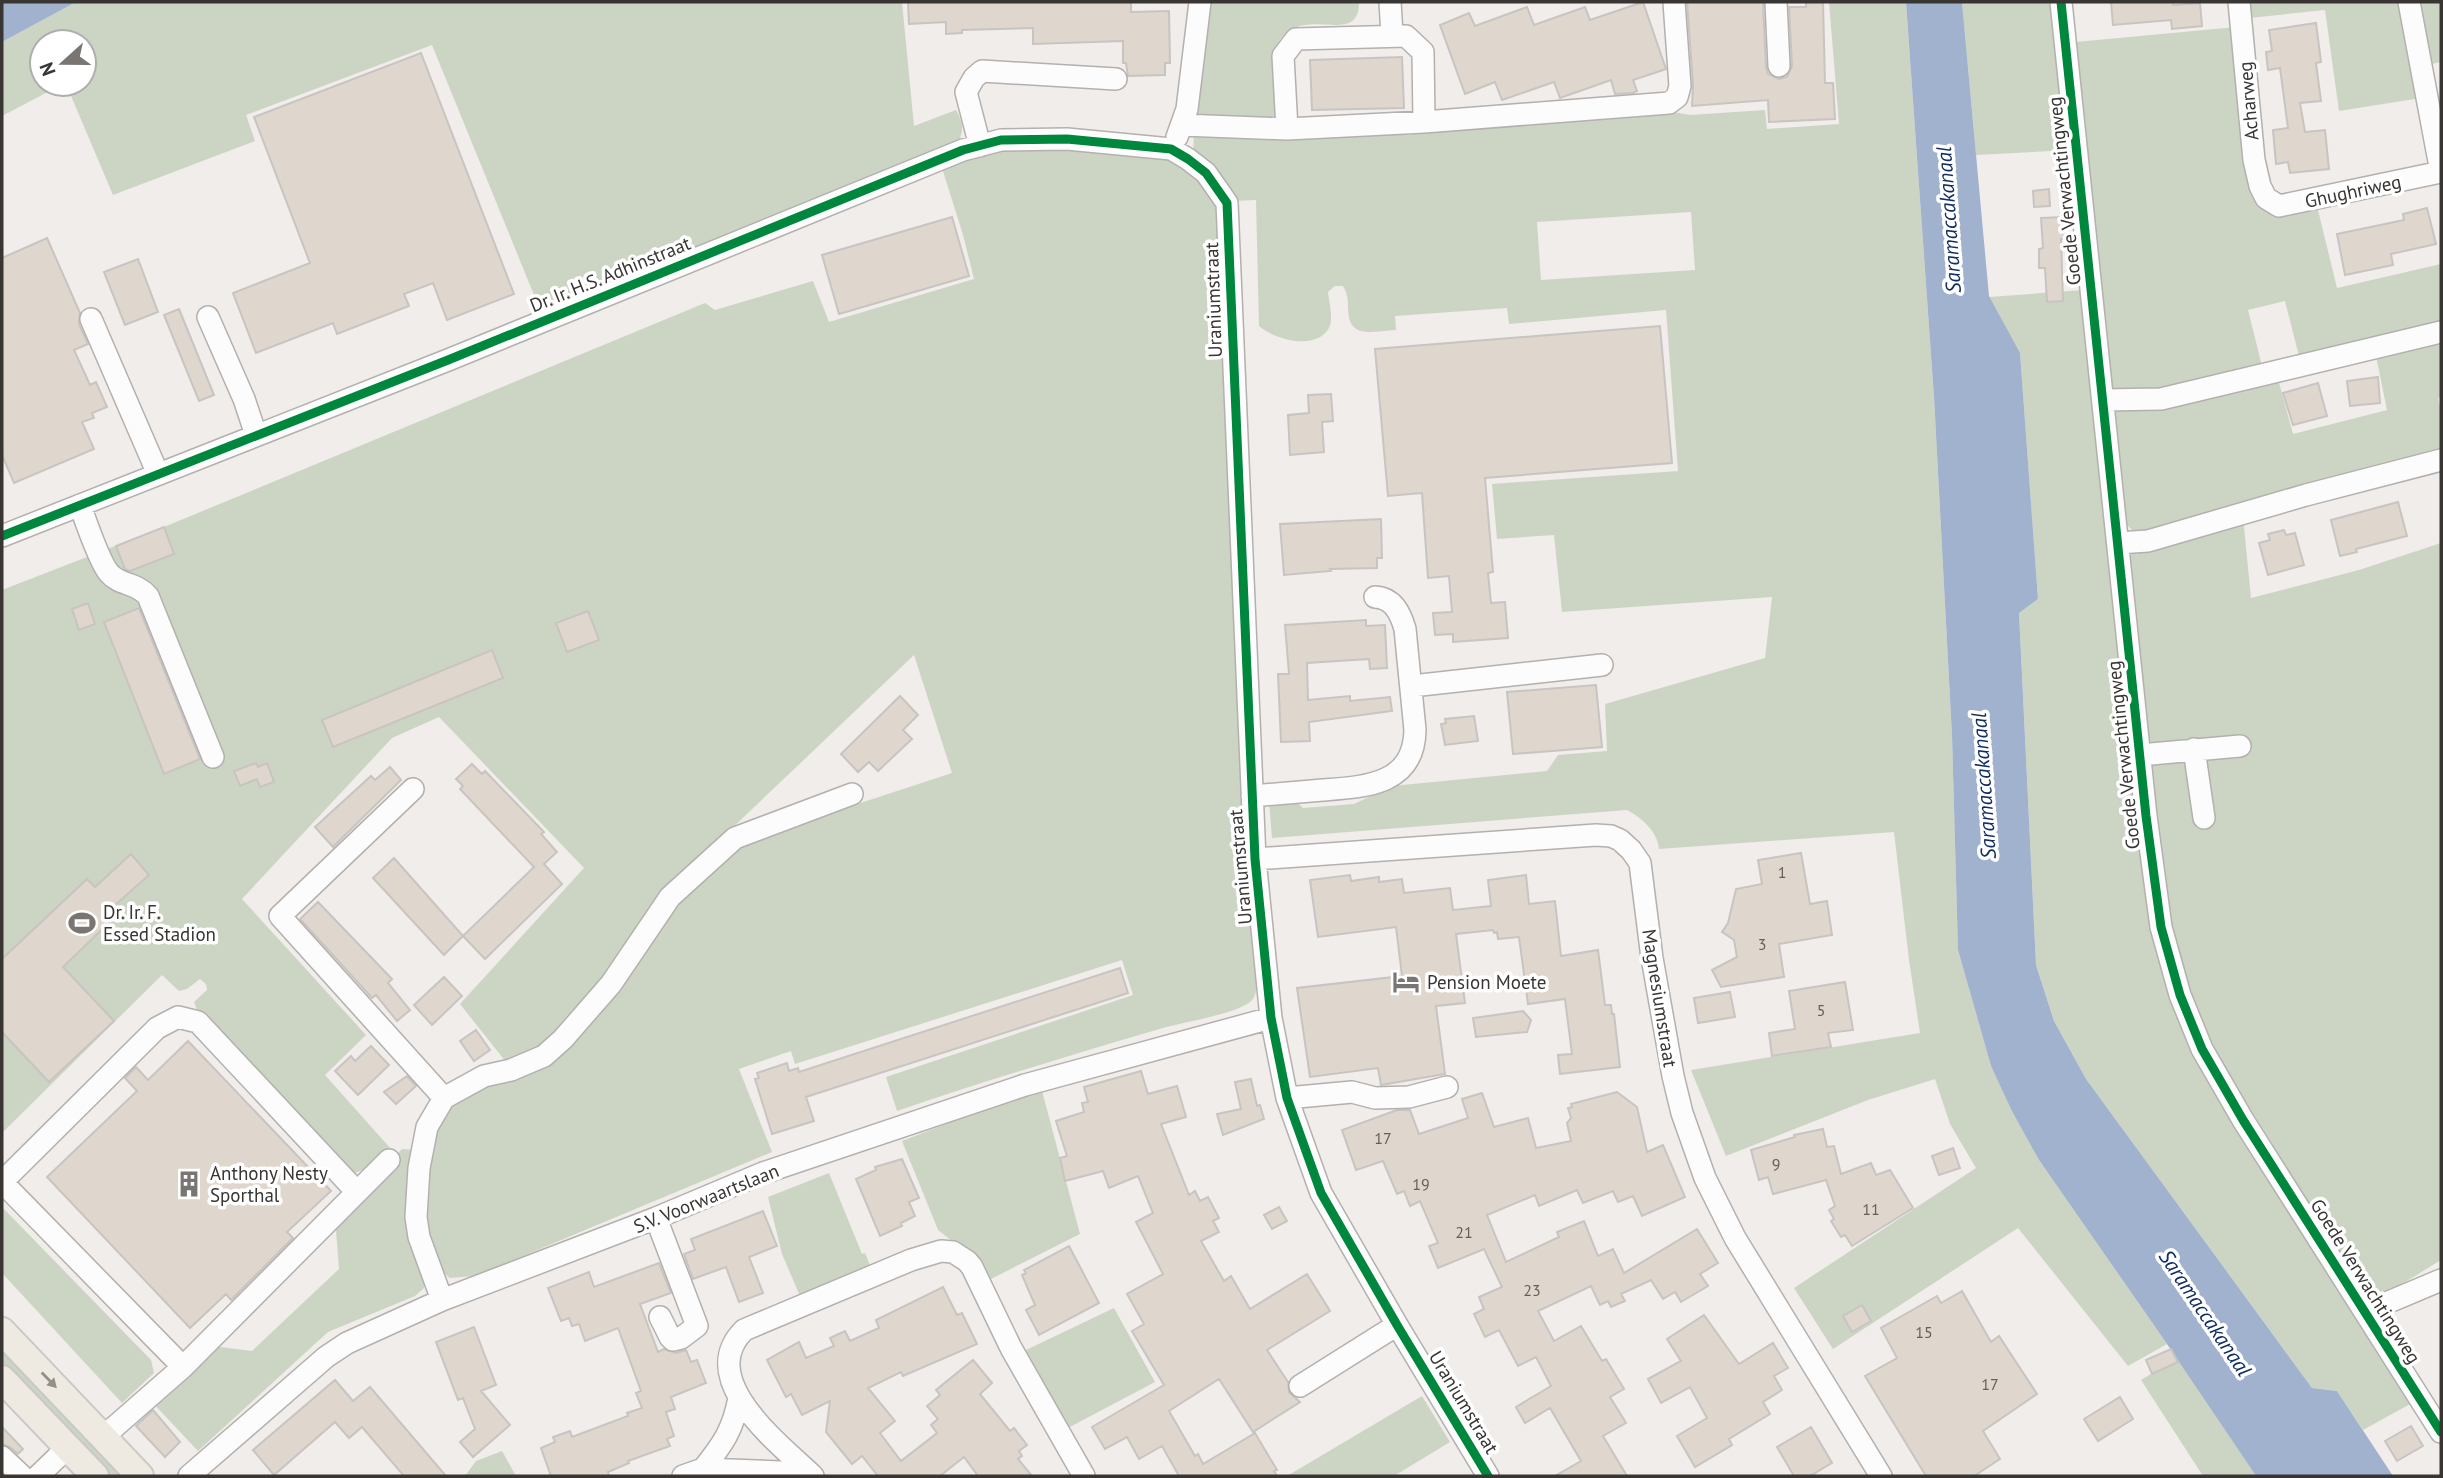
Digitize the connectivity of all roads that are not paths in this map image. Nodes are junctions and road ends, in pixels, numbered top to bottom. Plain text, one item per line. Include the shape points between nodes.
1 (1200, 2) edge
2 (1390, 2) edge
3 (1674, 2) edge
4 (1776, 2) edge
5 (2062, 2) edge
6 (2239, 2) edge
7 (2409, 2) edge
8 (1392, 35) junction
9 (1779, 66) dead end
10 (1116, 79) dead end
11 (1424, 122) junction
12 (1182, 125) junction
13 (1287, 129) junction
14 (980, 146) junction
15 (1171, 149) junction
16 (2441, 172) edge
17 (2266, 198) joint
18 (1227, 203) joint
19 (208, 317) dead end
20 (91, 319) dead end
21 (2441, 332) edge
22 (2103, 400) junction
23 (256, 435) junction
24 (2441, 460) edge
25 (158, 474) junction
26 (79, 505) junction
27 (2, 536) edge
28 (2118, 543) junction
29 (1375, 597) dead end
30 (1602, 665) dead end
31 (1412, 686) junction
32 (2240, 746) dead end
33 (2194, 749) junction
34 (2140, 755) junction
35 (213, 757) dead end
36 (413, 789) dead end
37 (852, 794) dead end
38 (1252, 796) junction
39 (2204, 818) dead end
40 (1255, 859) junction
41 (1271, 1018) junction
42 (1447, 1087) dead end
43 (443, 1098) junction
44 (1287, 1098) junction
45 (389, 1160) dead end
46 (2, 1182) edge
47 (356, 1191) junction
48 (656, 1218) junction
49 (2441, 1280) edge
50 (442, 1300) junction
51 (2365, 1312) junction
52 (660, 1317) dead end
53 (1397, 1325) junction
54 (2, 1331) edge
55 (183, 1367) junction
56 (2, 1379) edge
57 (1300, 1386) dead end
58 (739, 1398) junction
59 (2441, 1432) edge
60 (103, 1437) junction
61 (67, 1448) junction
62 (2, 1457) edge
63 (693, 1473) edge
64 (22, 1476) edge
65 (38, 1476) edge
66 (95, 1476) edge
67 (140, 1476) edge
68 (189, 1476) edge
69 (804, 1476) edge
70 (813, 1476) edge
71 (1084, 1476) edge
72 (1488, 1476) edge
73 (1881, 1476) edge

1 - 12 street
2 - 8 street
3 - 11 street via 1680,86 1669,103
4 - 9 street
5 - 22 street, Goede Verwachtingweg
6 - 17 street, Acharweg via 2253,160
7 - 16 street
8 - 11 street via 1406,36 1423,52
8 - 13 street via 1296,39 1283,56
10 - 14 street via 982,71 966,92
11 - 13 street
12 - 13 street
12 - 15 street
14 - 15 street, Dr. Ir. H.S. Adhinstraat via 1001,140 1067,139
14 - 23 street, Dr. Ir. H.S. Adhinstraat
15 - 18 street, Dr. Ir. H.S. Adhinstraat via 1206,173
16 - 17 street, Ghughriweg via 2279,206
18 - 38 street, Uraniumstraat
19 - 23 street
20 - 25 street
21 - 22 street via 2161,399
22 - 28 street, Goede Verwachtingweg
23 - 25 street, Dr. Ir. H.S. Adhinstraat
24 - 28 street via 2148,541
25 - 26 street, Dr. Ir. H.S. Adhinstraat
26 - 27 street, Dr. Ir. H.S. Adhinstraat
26 - 35 street via 110,574 148,596
28 - 34 street, Goede Verwachtingweg
29 - 31 street via 1384,597 1401,615
30 - 31 street
31 - 38 street via 1415,744 1396,772 1367,787
32 - 33 street
33 - 34 street
33 - 39 street
34 - 51 street, Goede Verwachtingweg via 2161,927 2180,995 2202,1049 2243,1120
36 - 43 street via 280,915
37 - 43 street via 735,838 670,897 611,984 544,1056 484,1076
38 - 40 street, Uraniumstraat
40 - 41 street, Uraniumstraat
40 - 73 street, Magnesiumstraat via 1596,835 1611,836 1626,845 1640,863 1673,1076 1706,1178 1735,1238
41 - 44 street, Uraniumstraat
41 - 48 street, S.V. Voorwaartslaan via 1024,1085 763,1173
42 - 44 street via 1409,1097 1375,1098 1352,1092
43 - 50 street via 427,1127 415,1217
44 - 53 street, Uraniumstraat via 1321,1192
45 - 47 street
46 - 47 street via 157,1028 178,1017 198,1022
46 - 55 street
47 - 55 street
48 - 50 street, S.V. Voorwaartslaan
48 - 52 street via 696,1326 673,1340
49 - 51 street
50 - 68 street, S.V. Voorwaartslaan via 336,1350
51 - 59 street, Goede Verwachtingweg
53 - 57 street
53 - 72 street, Uraniumstraat
54 -> 60 main road
55 - 60 street
56 - 61 main road
58 - 63 street via 726,1440
58 - 70 street via 752,1418
58 - 71 street via 730,1352 744,1330 911,1260 953,1252 972,1267 1011,1348
60 - 67 main road
61 - 65 street
61 - 66 main road
62 - 64 street
63 - 69 street

